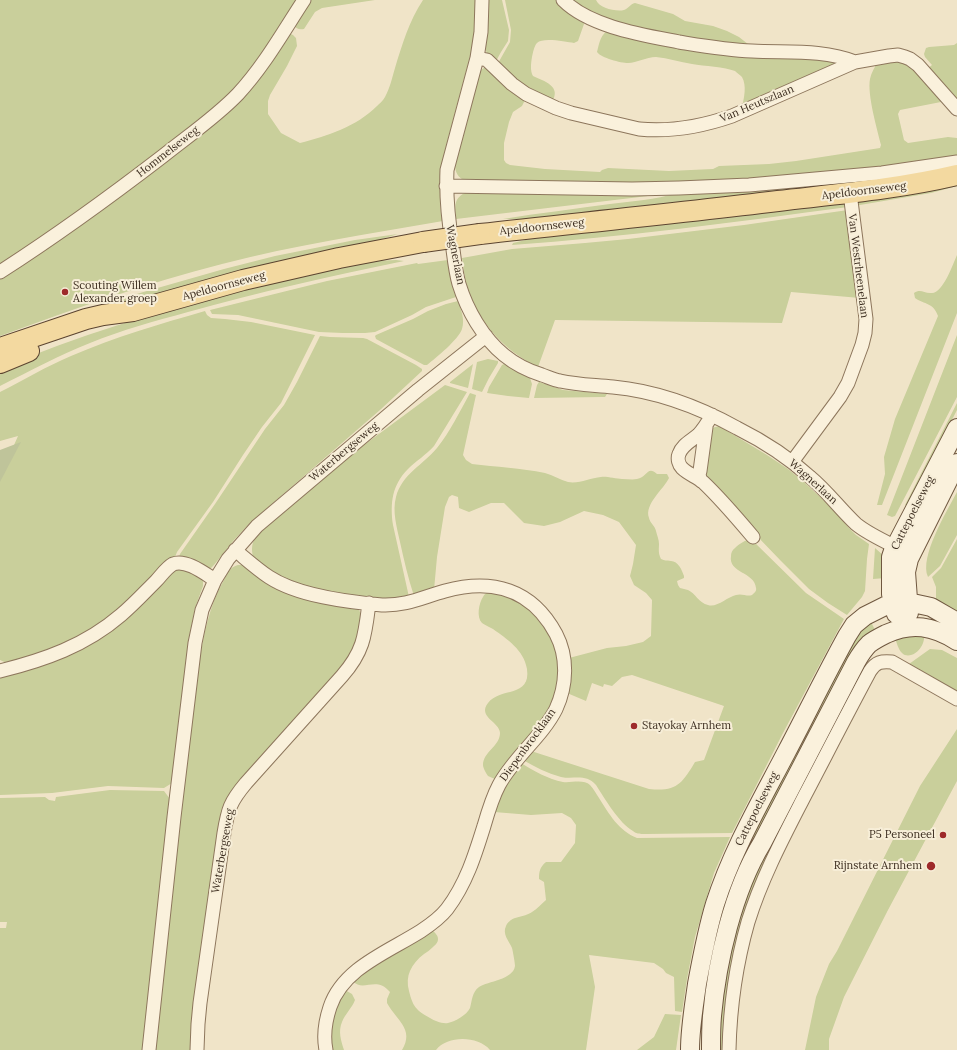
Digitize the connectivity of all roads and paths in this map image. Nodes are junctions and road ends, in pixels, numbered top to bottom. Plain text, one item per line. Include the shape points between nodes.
1 (304, 0) edge
2 (482, 0) edge
3 (563, 0) edge
4 (477, 58) junction
5 (855, 62) junction
6 (957, 109) edge
7 (957, 162) edge
8 (957, 175) edge
9 (446, 186) junction
10 (850, 193) junction
11 (0, 272) edge
12 (133, 311) junction
13 (486, 336) junction
14 (0, 348) edge
15 (0, 363) edge
16 (712, 415) junction
17 (706, 427) junction
18 (957, 428) edge
19 (683, 448) junction
20 (702, 454) junction
21 (792, 462) junction
22 (957, 463) edge
23 (701, 480) junction
24 (753, 537) dead end
25 (235, 550) junction
26 (902, 550) junction
27 (215, 580) junction
28 (900, 602) junction
29 (369, 603) junction
30 (957, 622) edge
31 (905, 627) junction
32 (957, 641) edge
33 (0, 671) edge
34 (844, 684) junction
35 (854, 699) junction
36 (957, 699) edge
37 (149, 1050) edge
38 (197, 1050) edge
39 (326, 1050) edge
40 (690, 1050) edge
41 (711, 1050) edge
42 (729, 1050) edge

1 - 11 street, Hommelseweg via 260,67 220,111 112,194
2 - 4 street, Wagnerlaan via 482,32
3 - 5 street via 586,16 643,35 729,50 820,54
4 - 5 street, Van Heutszlaan via 487,60 526,94 556,108 650,130 713,123
4 - 9 street, Wagnerlaan via 447,170
5 - 6 street, Van Heutszlaan via 898,55 904,57 918,65
7 - 9 street, Apeldoornseweg via 882,173 788,182 679,188
8 - 10 main road, Apeldoornseweg via 911,185
9 - 13 street, Wagnerlaan via 456,271 469,310
10 - 12 main road, Apeldoornseweg, bridge via 423,242 243,280
10 - 21 street, Van Westrheenelaan via 866,319 865,333 848,383
12 - 14 main road, Apeldoornseweg via 103,315
12 - 15 main road, Apeldoornseweg
13 - 16 street, Wagnerlaan via 504,356 545,377 649,393
13 - 25 street, Waterbergseweg via 256,526
16 - 17 street
16 - 21 street, Wagnerlaan
17 - 19 street
17 - 20 street
18 - 26 street, Cattepoelseweg
19 - 20 street
19 - 23 street via 678,458 681,466
20 - 23 street via 699,475
21 - 26 street, Wagnerlaan via 811,477 857,524
22 - 26 street, Cattepoelseweg
23 - 24 street
25 - 27 street, Waterbergseweg
25 - 29 street, Diepenbrocklaan via 284,585 332,598
26 - 28 street, Cattepoelseweg via 907,565
27 - 33 street via 192,566 175,564 120,616 94,634 48,657
27 - 37 street, Waterbergseweg via 202,610 195,643
28 - 30 street via 931,607
28 - 31 street, Cattepoelseweg
28 - 40 street, Cattepoelseweg via 878,609 854,625 734,855 715,904 706,940 694,1004
29 - 38 street, Waterbergseweg via 364,640 353,662 246,783 230,806 200,1003
29 - 39 street, Diepenbrocklaan via 388,605 412,602 452,589 472,586 491,586 509,590 533,604 553,628 563,655 564,679 555,710 498,787 467,877 456,895 446,910 428,926 366,964 343,984 332,1001 327,1016 324,1033
31 - 32 street via 928,628
31 - 34 street, Cattepoelseweg via 869,644
34 - 35 street
34 - 41 street, Cattepoelseweg via 755,854 740,889 718,966 711,1018
35 - 36 street via 870,671 877,663 885,661 898,665
35 - 42 street via 777,850 754,904 737,967

